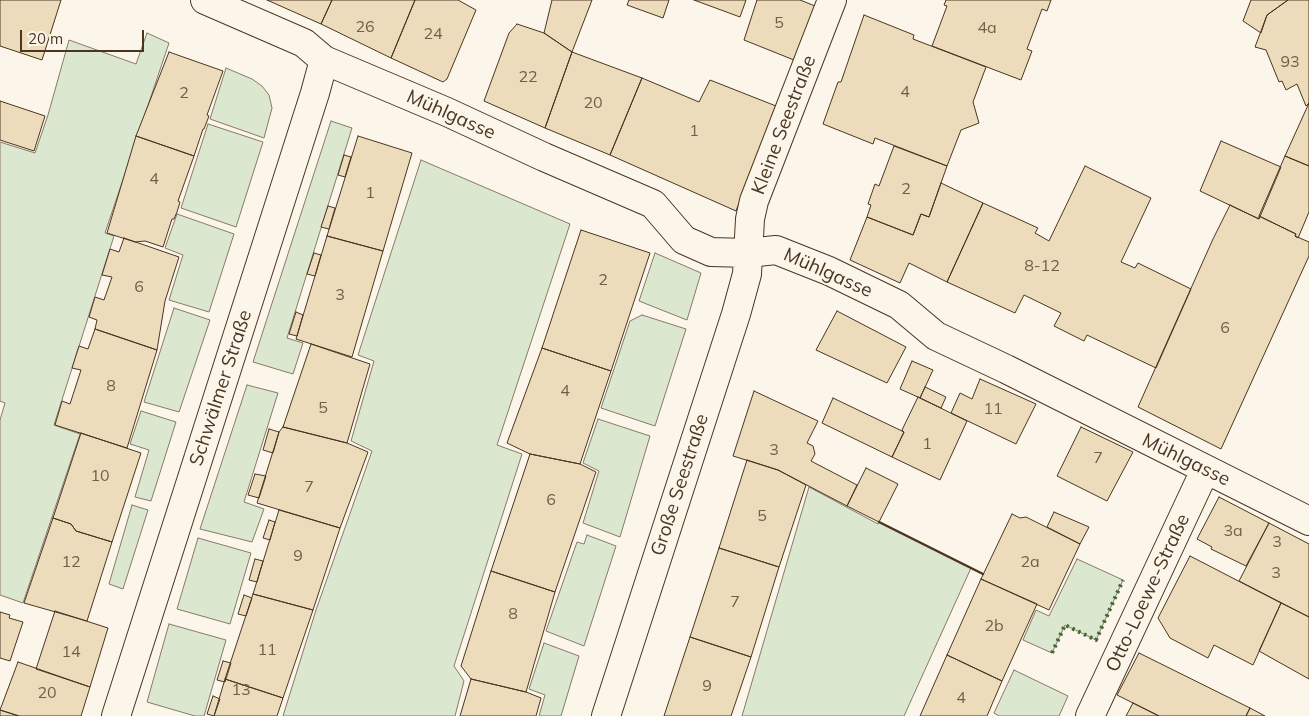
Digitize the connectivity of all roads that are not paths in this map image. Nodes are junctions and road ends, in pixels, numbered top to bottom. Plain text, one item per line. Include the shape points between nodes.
1 (205, 0) edge
2 (832, 0) edge
3 (324, 60) junction
4 (748, 253) junction
5 (1207, 470) junction
6 (1309, 521) edge
7 (116, 716) edge
8 (606, 716) edge
9 (1090, 716) edge

1 - 3 street, Mühlgasse via 304,43
2 - 4 street, Kleine Seestraße via 754,201
3 - 4 street, Mühlgasse via 653,204 684,240 711,252
3 - 7 street, Schwälmer Straße
4 - 5 street, Mühlgasse via 776,250 829,271 899,305 936,336
4 - 8 street, Große Seestraße via 747,274 736,314
5 - 6 street, Mühlgasse
5 - 9 street, Otto-Loewe-Straße

